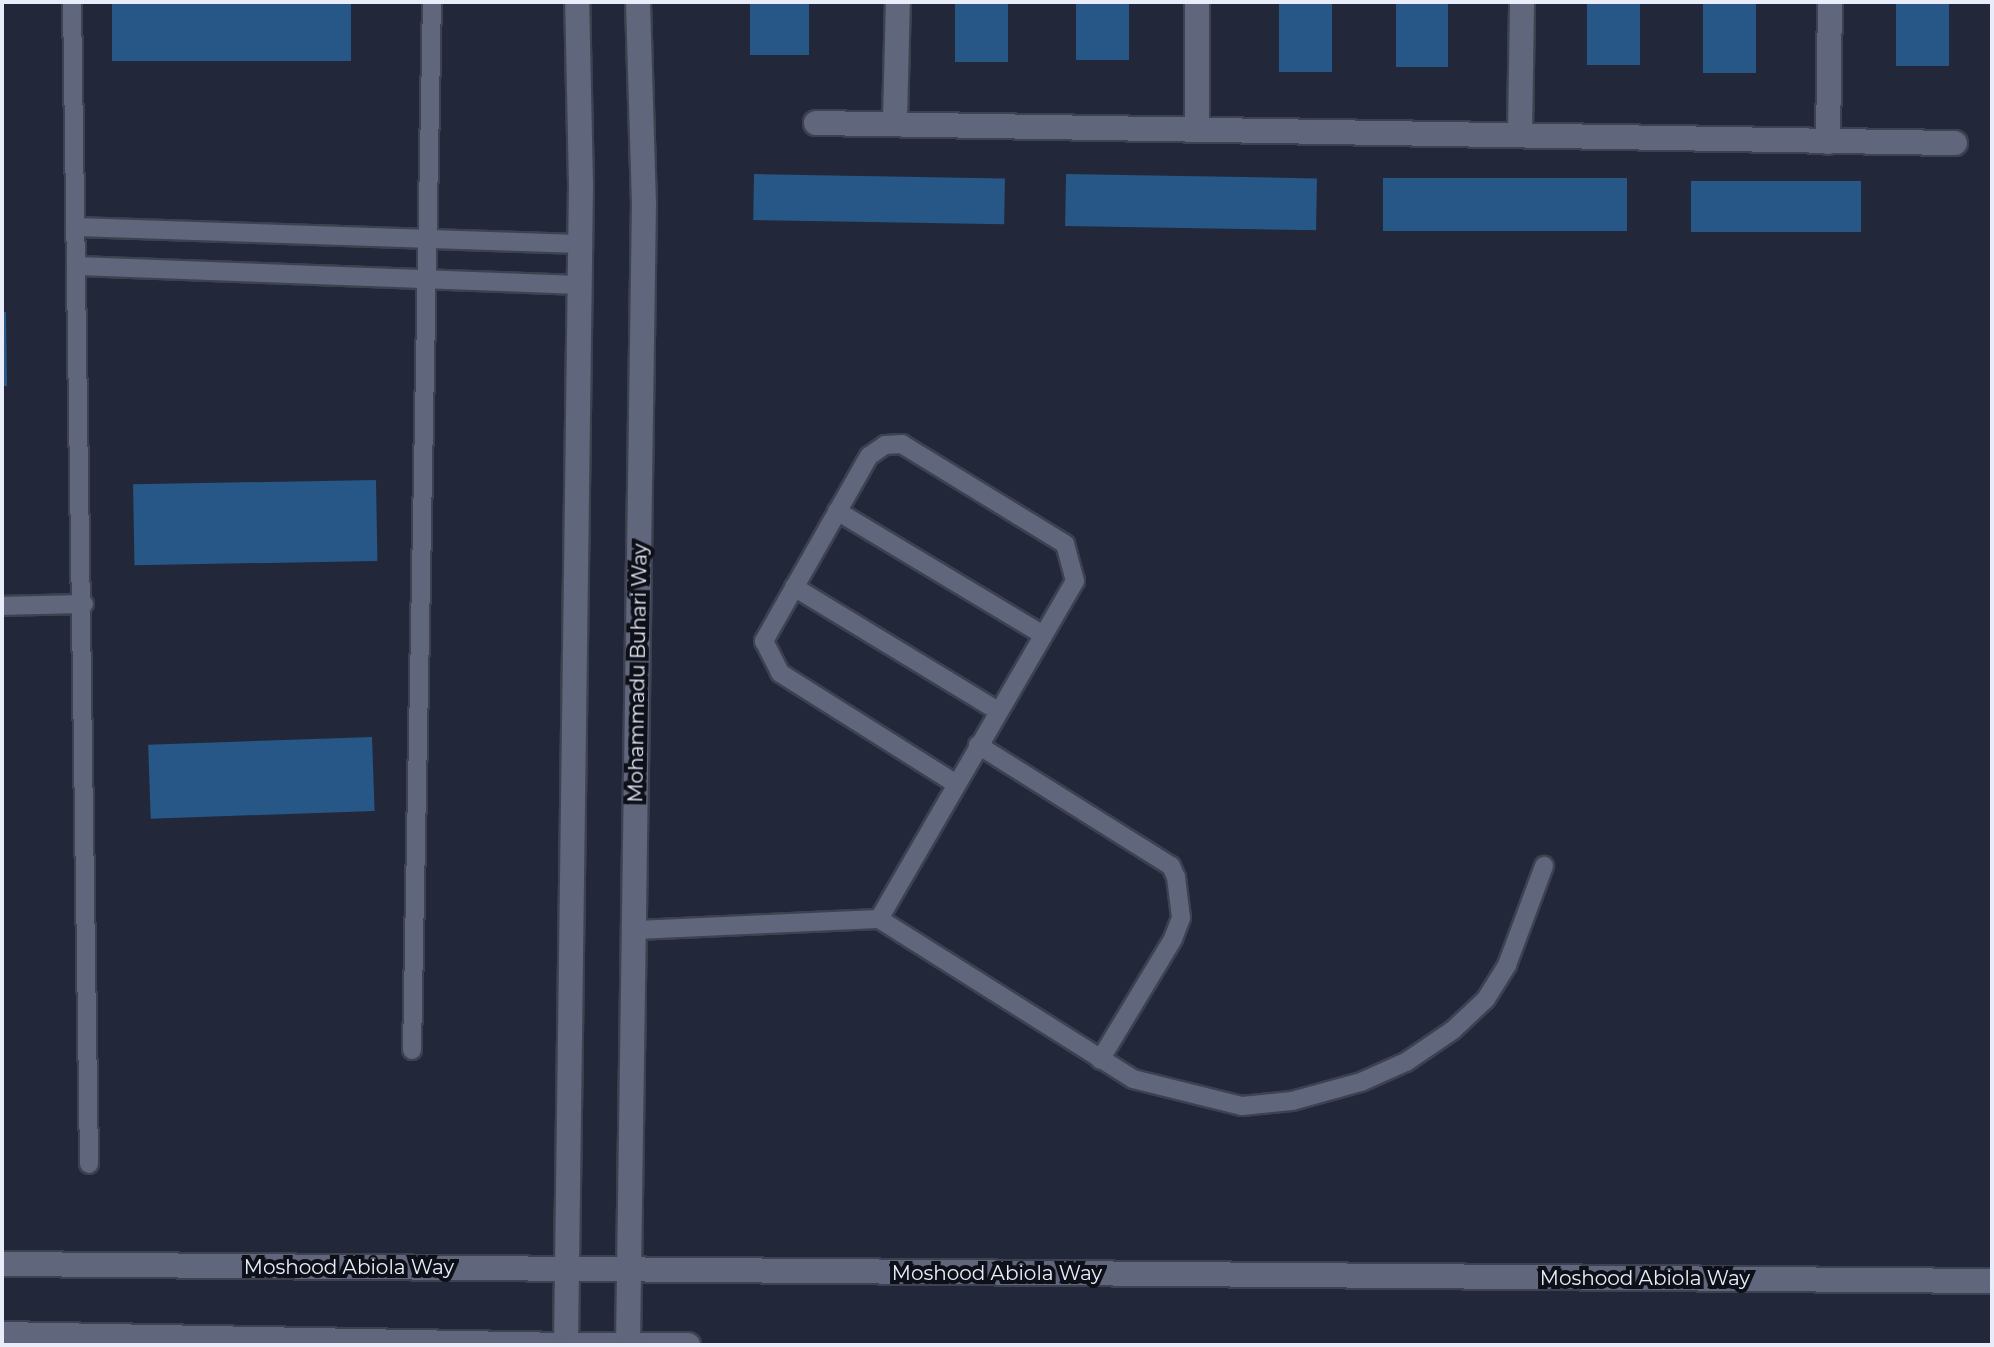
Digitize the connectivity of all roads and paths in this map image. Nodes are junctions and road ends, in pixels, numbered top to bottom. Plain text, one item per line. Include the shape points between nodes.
1 (72, 2) edge
2 (432, 2) edge
3 (577, 2) edge
4 (638, 2) edge
5 (898, 2) edge
6 (1197, 2) edge
7 (1522, 2) edge
8 (1830, 2) edge
9 (895, 121) junction
10 (816, 123) dead end
11 (1197, 128) junction
12 (1520, 133) junction
13 (1828, 142) junction
14 (1955, 143) dead end
15 (77, 227) junction
16 (427, 238) junction
17 (581, 244) junction
18 (78, 266) junction
19 (427, 277) junction
20 (580, 285) junction
21 (837, 511) junction
22 (794, 587) junction
23 (84, 604) junction
24 (2, 606) edge
25 (1043, 635) junction
26 (998, 711) junction
27 (978, 745) junction
28 (956, 784) junction
29 (1544, 866) dead end
30 (879, 919) junction
31 (635, 930) junction
32 (412, 1050) dead end
33 (1100, 1060) junction
34 (89, 1164) dead end
35 (2, 1264) edge
36 (566, 1269) junction
37 (630, 1270) junction
38 (1992, 1281) edge
39 (2, 1334) edge
40 (564, 1345) edge
41 (577, 1345) edge
42 (628, 1345) edge
43 (688, 1345) edge

1 - 15 lane
2 - 16 lane
3 - 17 main road
4 - 31 main road, Mohammadu Buhari Way via 644,205
5 - 9 main road
6 - 11 main road
7 - 12 main road
8 - 13 main road
9 - 10 main road
9 - 11 main road
11 - 12 main road
12 - 13 main road
13 - 14 main road
15 - 16 lane
15 - 18 lane
16 - 17 lane
16 - 19 lane
17 - 20 main road
18 - 19 lane
18 - 23 lane
19 - 20 lane
19 - 32 lane
20 - 36 main road
21 - 22 lane
21 - 25 lane
21 - 25 lane via 869,456 885,445 902,444 1065,544 1075,581
22 - 26 lane
22 - 28 lane via 764,641 780,673
23 - 24 lane
23 - 34 lane
25 - 26 lane
26 - 27 lane
27 - 28 lane
27 - 33 lane via 1171,866 1176,877 1181,918 1173,939
28 - 30 lane
29 - 33 lane via 1507,965 1486,999 1406,1062 1361,1082 1292,1101 1242,1106 1161,1090
30 - 31 lane
30 - 33 lane
31 - 37 main road, Mohammadu Buhari Way
35 - 36 main road, Moshood Abiola Way
36 - 37 main road, Moshood Abiola Way
36 - 40 main road
37 - 38 main road, Moshood Abiola Way
37 - 42 main road, Mohammadu Buhari Way
39 - 40 main road
41 - 42 main road
42 - 43 main road

